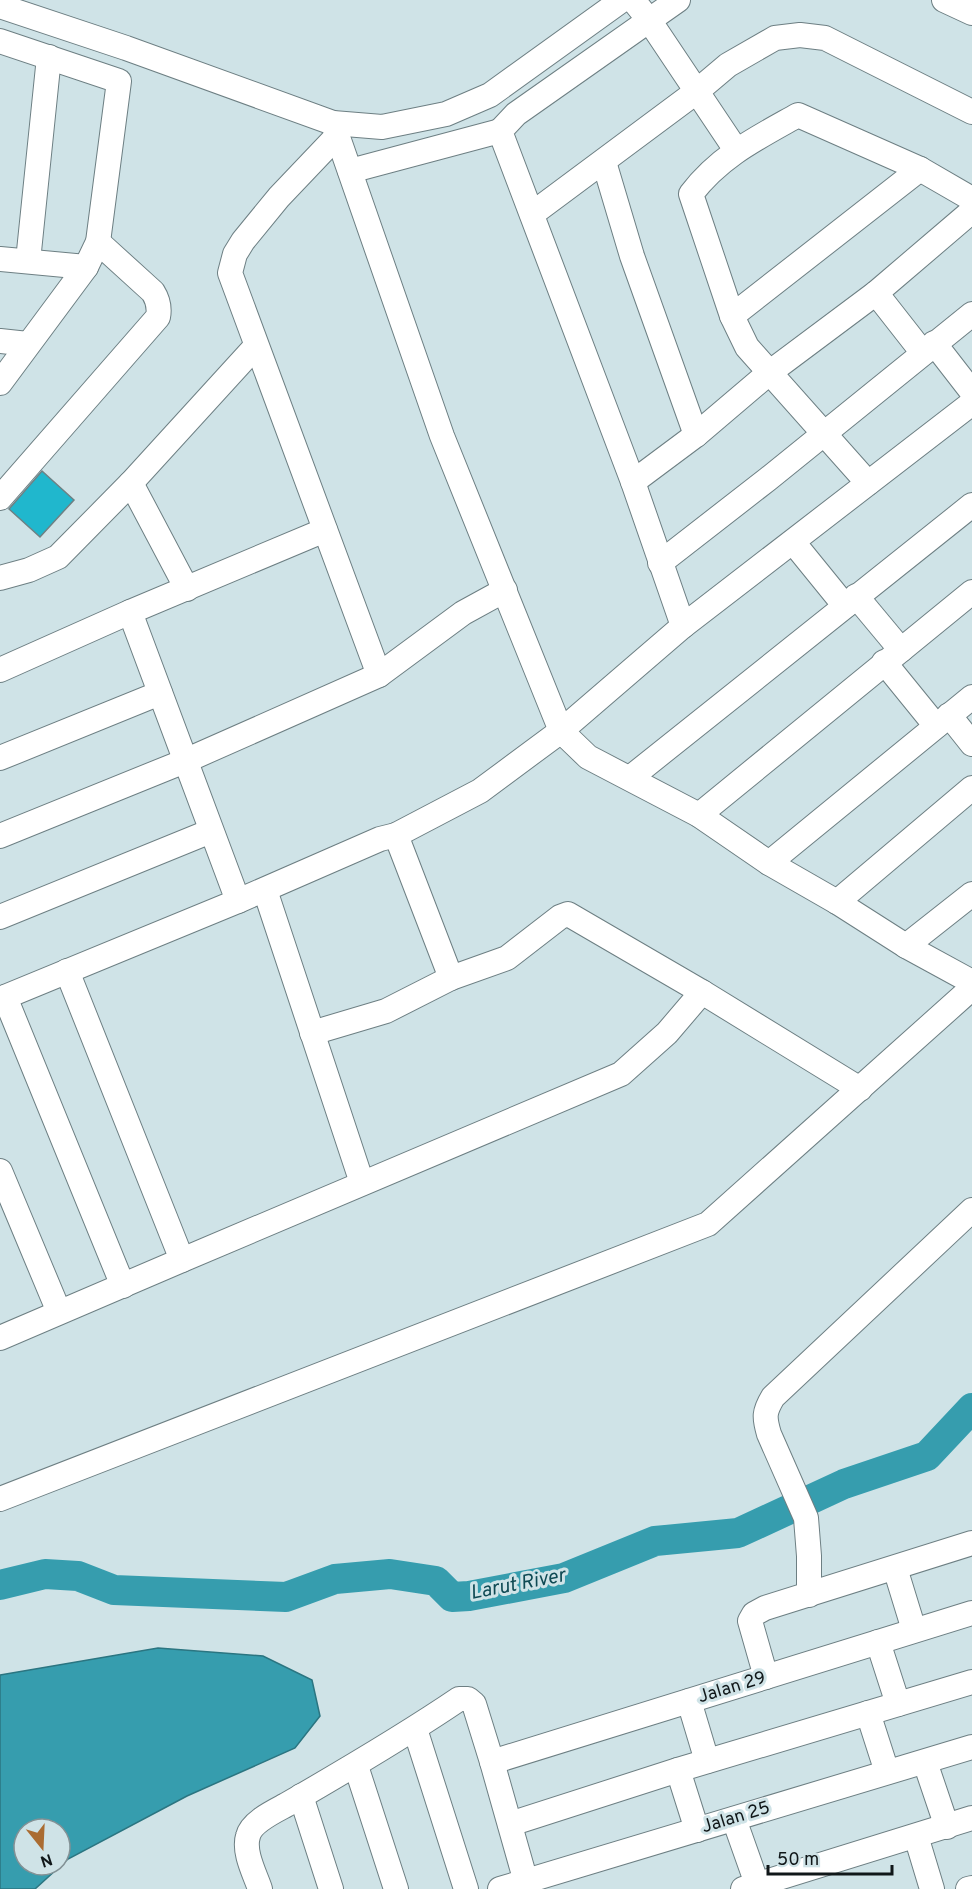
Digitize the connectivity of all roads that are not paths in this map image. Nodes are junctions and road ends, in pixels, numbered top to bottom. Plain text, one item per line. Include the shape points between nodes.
1 (622, 0) edge
2 (633, 0) edge
3 (678, 0) edge
4 (944, 0) edge
5 (0, 6) edge
6 (972, 13) edge
7 (649, 20) junction
8 (0, 41) edge
9 (126, 48) junction
10 (49, 57) junction
11 (119, 81) junction
12 (696, 92) junction
13 (972, 112) edge
14 (336, 129) junction
15 (500, 131) junction
16 (736, 150) junction
17 (604, 162) junction
18 (920, 169) junction
19 (350, 171) junction
20 (972, 199) edge
21 (972, 211) edge
22 (532, 214) junction
23 (98, 242) junction
24 (0, 259) edge
25 (28, 261) junction
26 (86, 267) junction
27 (876, 293) junction
28 (972, 314) edge
29 (732, 316) junction
30 (0, 341) edge
31 (28, 344) junction
32 (256, 346) junction
33 (928, 348) junction
34 (769, 373) junction
35 (0, 382) edge
36 (972, 392) edge
37 (972, 403) edge
38 (825, 433) junction
39 (696, 435) junction
40 (633, 482) junction
41 (131, 483) junction
42 (868, 483) junction
43 (0, 498) edge
44 (972, 505) edge
45 (325, 530) junction
46 (793, 542) junction
47 (660, 563) junction
48 (0, 578) edge
49 (187, 589) junction
50 (505, 590) junction
51 (972, 592) edge
52 (851, 601) junction
53 (130, 612) junction
54 (683, 626) junction
55 (893, 656) junction
56 (0, 670) edge
57 (379, 675) junction
58 (160, 693) junction
59 (972, 697) edge
60 (942, 720) junction
61 (561, 732) junction
62 (972, 744) edge
63 (0, 758) edge
64 (185, 761) junction
65 (630, 778) junction
66 (972, 788) edge
67 (699, 815) junction
68 (211, 831) junction
69 (396, 835) junction
70 (0, 836) edge
71 (769, 862) junction
72 (265, 890) junction
73 (972, 894) edge
74 (238, 901) junction
75 (837, 902) junction
76 (0, 917) edge
77 (906, 946) junction
78 (67, 971) junction
79 (451, 978) junction
80 (972, 982) edge
81 (972, 988) edge
82 (702, 992) junction
83 (2, 998) edge
84 (312, 1033) junction
85 (860, 1089) junction
86 (0, 1171) edge
87 (362, 1184) junction
88 (972, 1210) edge
89 (182, 1260) junction
90 (123, 1286) junction
91 (59, 1312) junction
92 (0, 1338) edge
93 (0, 1499) edge
94 (972, 1543) edge
95 (895, 1568) junction
96 (809, 1594) junction
97 (972, 1613) edge
98 (914, 1630) junction
99 (878, 1642) junction
100 (766, 1677) junction
101 (972, 1682) edge
102 (689, 1701) junction
103 (898, 1704) junction
104 (868, 1713) junction
105 (416, 1729) junction
106 (972, 1748) edge
107 (707, 1761) junction
108 (492, 1762) junction
109 (925, 1762) junction
110 (356, 1766) junction
111 (678, 1770) junction
112 (887, 1772) junction
113 (301, 1796) junction
114 (972, 1818) edge
115 (734, 1819) junction
116 (510, 1824) junction
117 (947, 1827) junction
118 (697, 1830) junction
119 (916, 1836) junction
120 (527, 1885) edge
121 (750, 1887) edge
122 (972, 1888) edge
123 (260, 1889) edge
124 (331, 1889) edge
125 (396, 1889) edge
126 (465, 1889) edge
127 (500, 1889) edge
128 (932, 1889) edge
129 (968, 1889) edge

1 - 14 street via 490,95 446,114 382,127
2 - 7 street
3 - 7 street
4 - 6 street
5 - 9 street
7 - 12 street
7 - 15 street via 516,114
8 - 10 street
9 - 11 street
9 - 14 street
10 - 11 street
10 - 25 street
11 - 23 street
12 - 13 street via 728,65 775,38 800,35 825,38
12 - 16 street
12 - 17 street
14 - 19 street
14 - 32 street via 235,254 230,273
15 - 19 street
15 - 22 street
16 - 18 street via 798,115
16 - 29 street via 705,176 691,194
17 - 22 street
17 - 39 street via 632,256
18 - 20 street
18 - 29 street
19 - 50 street via 442,436
21 - 27 street
22 - 40 street
23 - 26 street
23 - 43 street via 153,292 160,309 158,317
24 - 25 street
25 - 26 street
26 - 31 street
27 - 33 street
27 - 34 street
28 - 33 street
29 - 34 street via 747,347
30 - 31 street
31 - 35 street
32 - 41 street
32 - 45 street
33 - 36 street
33 - 38 street
34 - 38 street
34 - 39 street
37 - 42 street
38 - 42 street
38 - 47 street
39 - 40 street
40 - 47 street
41 - 48 street via 58,557
41 - 49 street
42 - 46 street
44 - 52 street
45 - 49 street
45 - 57 street
46 - 52 street
46 - 54 street
47 - 54 street
49 - 53 street
50 - 57 street via 462,613
50 - 61 street
51 - 55 street
52 - 55 street
52 - 65 street
53 - 56 street
53 - 58 street
54 - 61 street
55 - 60 street
55 - 67 street
57 - 64 street
58 - 63 street
58 - 64 street
59 - 60 street
60 - 62 street
60 - 71 street
61 - 65 street via 588,757
61 - 69 street via 480,791
64 - 68 street
64 - 70 street
65 - 67 street
66 - 75 street
67 - 71 street
68 - 74 street
68 - 76 street
69 - 72 street
69 - 79 street
71 - 75 street
72 - 74 street
72 - 84 street
73 - 77 street
74 - 78 street
75 - 77 street
77 - 80 street
78 - 83 street
78 - 89 street
79 - 82 street via 507,958 568,914
79 - 84 street via 386,1011
81 - 85 street
82 - 85 street
82 - 87 street via 667,1033 621,1074
83 - 90 street
84 - 87 street
85 - 93 street via 708,1224
86 - 91 street
87 - 89 street
88 - 96 street via 773,1397 765,1411 774,1448 806,1518
89 - 90 street
90 - 91 street
91 - 92 street
94 - 95 street
95 - 96 street
95 - 98 street
96 - 100 street via 765,1608 750,1620
97 - 98 street, Jalan 29
98 - 99 street, Jalan 29
99 - 100 street, Jalan 29
99 - 103 street
100 - 102 street, Jalan 29
101 - 103 street
102 - 107 street
102 - 108 street, Jalan 29
103 - 104 street
104 - 107 street
104 - 112 street
105 - 108 street via 459,1699 468,1699 474,1704
105 - 110 street
105 - 126 street
106 - 109 street, Jalan 25
107 - 111 street
108 - 116 street
109 - 112 street, Jalan 25
109 - 117 street
110 - 113 street
110 - 125 street
111 - 116 street
111 - 118 street
112 - 115 street, Jalan 25
113 - 123 street via 263,1819 248,1834 248,1852
113 - 124 street
114 - 117 street
115 - 118 street, Jalan 25
115 - 121 street
116 - 120 street
117 - 119 street
118 - 120 street, Jalan 25
119 - 121 street
119 - 128 street
120 - 127 street, Jalan 25
122 - 129 street

